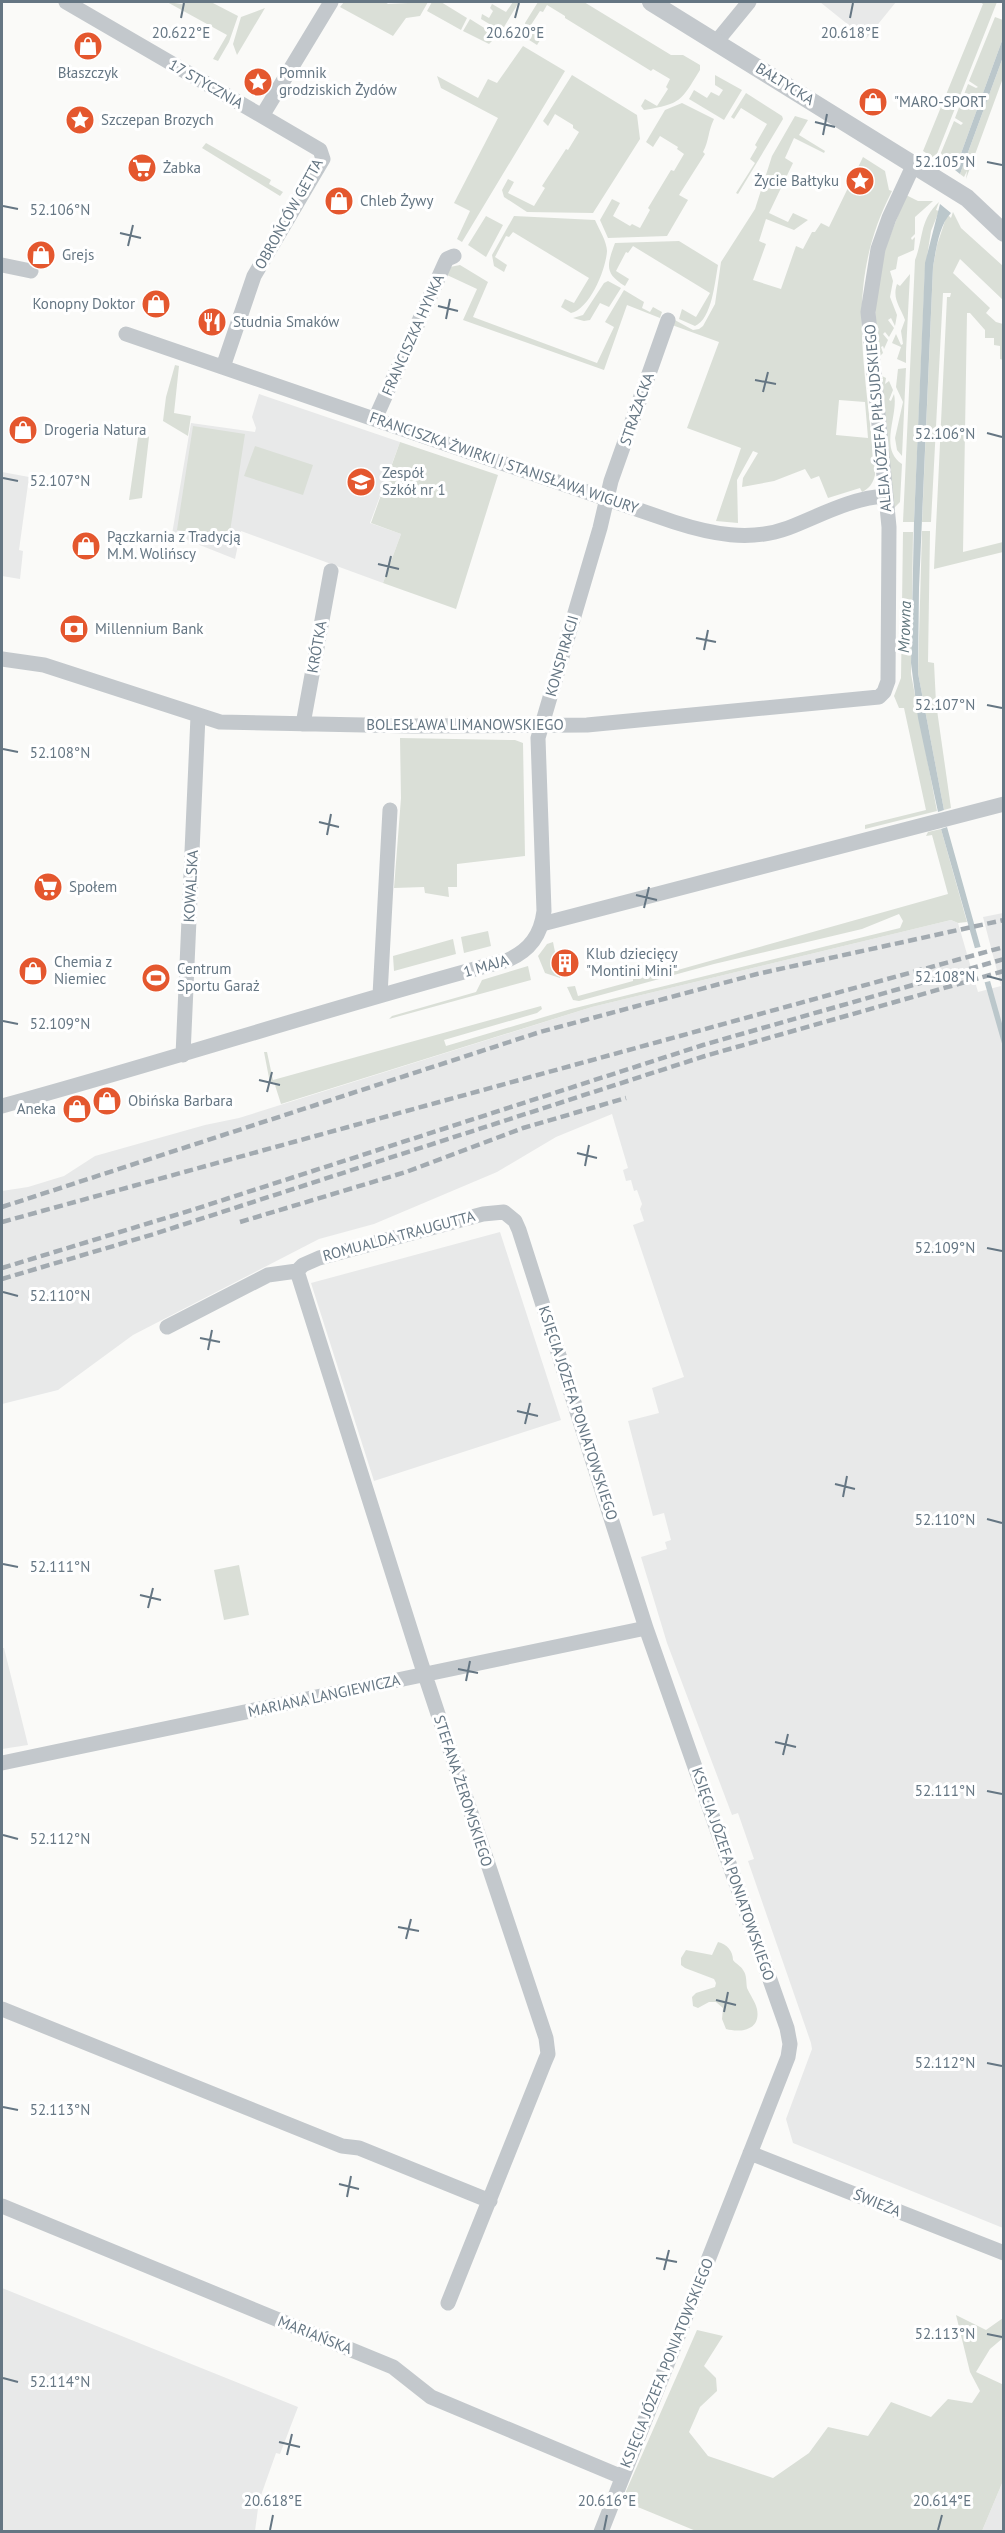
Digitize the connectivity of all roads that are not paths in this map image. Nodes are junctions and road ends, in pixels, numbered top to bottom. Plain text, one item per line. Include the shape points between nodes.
1 (66, 2) edge
2 (331, 2) edge
3 (651, 2) edge
4 (748, 2) edge
5 (717, 41) junction
6 (262, 116) junction
7 (914, 164) junction
8 (1004, 233) edge
9 (454, 256) dead end
10 (2, 265) edge
11 (31, 271) dead end
12 (668, 320) dead end
13 (126, 334) dead end
14 (223, 366) junction
15 (375, 418) junction
16 (885, 496) junction
17 (607, 499) junction
18 (331, 571) dead end
19 (2, 659) edge
20 (888, 681) joint
21 (198, 717) junction
22 (303, 724) junction
23 (542, 727) junction
24 (1004, 804) edge
25 (390, 810) dead end
26 (542, 924) junction
27 (380, 995) junction
28 (183, 1055) junction
29 (2, 1106) edge
30 (504, 1212) joint
31 (297, 1271) junction
32 (167, 1327) dead end
33 (646, 1628) junction
34 (425, 1675) junction
35 (2, 1763) edge
36 (2, 2009) edge
37 (750, 2153) junction
38 (490, 2201) junction
39 (2, 2206) edge
40 (1004, 2253) edge
41 (448, 2303) dead end
42 (622, 2477) junction
43 (601, 2532) edge

1 - 6 street, 17 STYCZNIA
2 - 6 street
3 - 5 street, BAŁTYCKA
4 - 5 street
5 - 7 street, BAŁTYCKA
6 - 14 street, OBROŃCÓW GETTA via 317,148 323,157 254,276
7 - 8 street, BAŁTYCKA via 967,198
7 - 16 street, ALEJA JÓZEFA PIŁSUDSKIEGO via 878,249 868,312
9 - 15 street, FRANCISZKA HYNKA via 445,263
10 - 11 street
12 - 17 street, STRAŻACKA
13 - 14 street, FRANCISZKA ŻWIRKI I STANISŁAWA WIGURY
14 - 15 street, FRANCISZKA ŻWIRKI I STANISŁAWA WIGURY
15 - 17 street, FRANCISZKA ŻWIRKI I STANISŁAWA WIGURY
16 - 17 street, FRANCISZKA ŻWIRKI I STANISŁAWA WIGURY via 831,510 776,531 738,536 695,529
16 - 20 street, ALEJA JÓZEFA PIŁSUDSKIEGO via 890,555
17 - 23 street, KONSPIRACJI
18 - 22 street, KRÓTKA
19 - 21 street, BOLESŁAWA LIMANOWSKIEGO via 39,664
20 - 23 street, BOLESŁAWA LIMANOWSKIEGO via 884,692 873,699
21 - 22 street, BOLESŁAWA LIMANOWSKIEGO via 220,722
21 - 28 street, KOWALSKA
22 - 23 street, BOLESŁAWA LIMANOWSKIEGO
23 - 26 street, KONSPIRACJI via 538,738
24 - 26 street
25 - 27 street
26 - 27 street, 1 MAJA via 528,949 508,960
27 - 28 street, 1 MAJA
28 - 29 street, 1 MAJA
30 - 31 street, ROMUALDA TRAUGUTTA via 483,1214 319,1258
30 - 33 street, KSIĘCIA JÓZEFA PONIATOWSKIEGO via 516,1221
31 - 32 street, ROMUALDA TRAUGUTTA via 268,1275
31 - 34 street, STEFANA ŻEROMSKIEGO
33 - 34 street, MARIANA LANGIEWICZA
33 - 37 street, KSIĘCIA JÓZEFA PONIATOWSKIEGO via 789,2036 788,2057
34 - 35 street, MARIANA LANGIEWICZA
34 - 38 street, STEFANA ŻEROMSKIEGO via 548,2050
36 - 38 street via 342,2146 359,2148
37 - 40 street, ŚWIEŻA
37 - 42 street, KSIĘCIA JÓZEFA PONIATOWSKIEGO
38 - 41 street, STEFANA ŻEROMSKIEGO
39 - 42 street, MARIAŃSKA via 393,2367 431,2397
42 - 43 street, KSIĘCIA JÓZEFA PONIATOWSKIEGO

